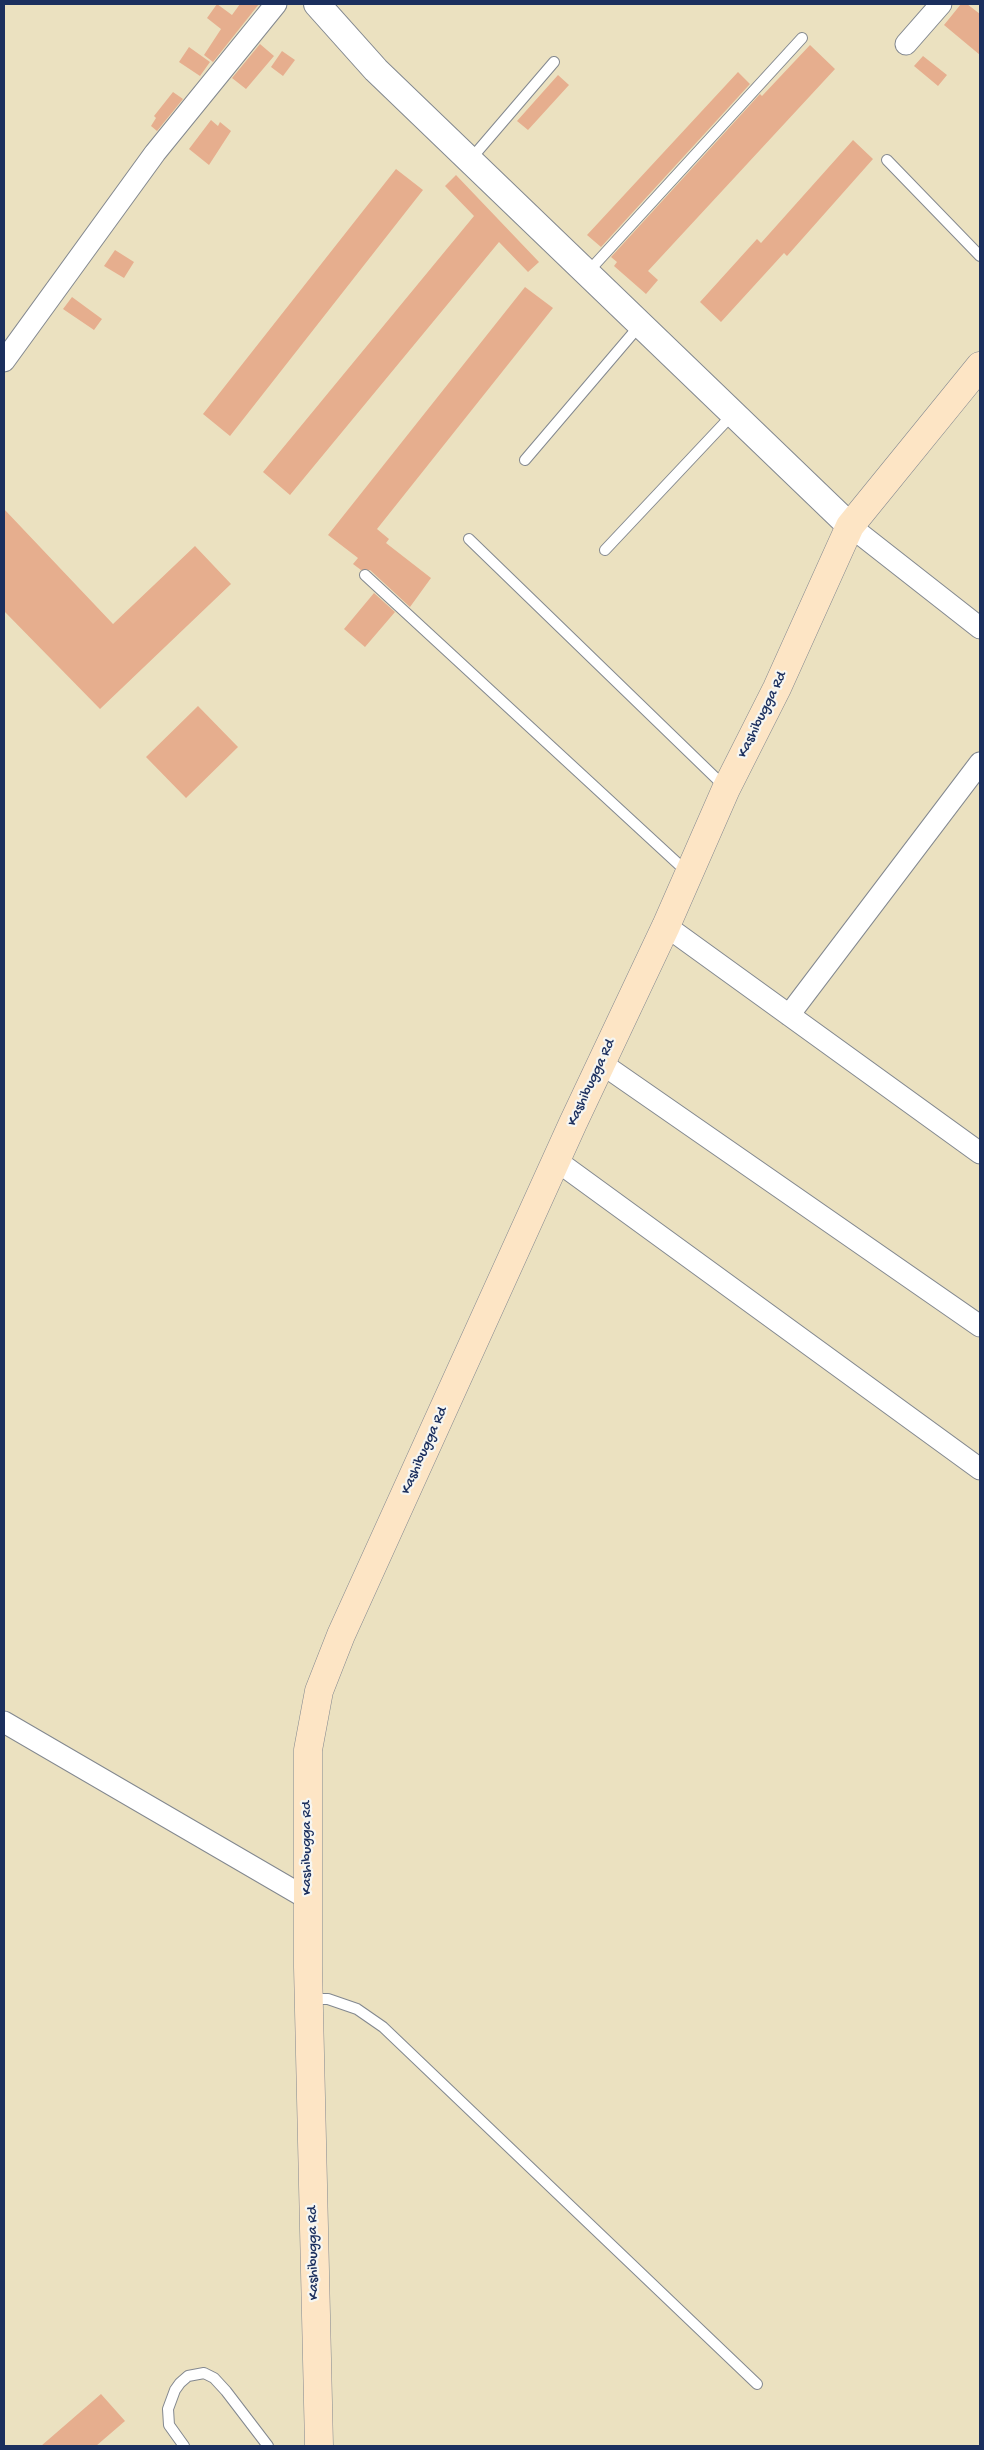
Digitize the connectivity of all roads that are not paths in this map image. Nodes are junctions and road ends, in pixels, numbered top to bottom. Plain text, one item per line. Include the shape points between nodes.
1 (276, 4) edge
2 (318, 4) edge
3 (941, 4) edge
4 (802, 38) dead end
5 (906, 44) dead end
6 (554, 62) dead end
7 (470, 160) junction
8 (887, 160) dead end
9 (980, 256) edge
10 (587, 273) junction
11 (641, 324) junction
12 (4, 361) edge
13 (980, 366) edge
14 (734, 414) junction
15 (525, 460) dead end
16 (850, 526) junction
17 (469, 539) dead end
18 (604, 550) dead end
19 (365, 574) dead end
20 (980, 628) edge
21 (980, 763) edge
22 (726, 789) junction
23 (688, 872) junction
24 (666, 926) junction
25 (789, 1015) junction
26 (601, 1063) junction
27 (980, 1153) edge
28 (557, 1161) junction
29 (980, 1326) edge
30 (980, 1469) edge
31 (4, 1722) edge
32 (308, 1899) junction
33 (308, 1998) junction
34 (757, 2384) dead end
35 (184, 2446) edge
36 (268, 2446) edge
37 (319, 2446) edge

1 - 12 street via 155,153
2 - 7 street via 376,70
3 - 5 street
4 - 10 lane
6 - 7 lane
7 - 10 street
8 - 9 lane
10 - 11 street
11 - 14 street
11 - 15 lane
13 - 16 main road, Kashibugga Rd
14 - 16 street
14 - 18 lane
16 - 20 street
16 - 22 main road, Kashibugga Rd via 777,688
17 - 22 lane
19 - 23 lane
21 - 25 street
22 - 23 main road, Kashibugga Rd
23 - 24 main road, Kashibugga Rd
24 - 25 street
24 - 26 main road, Kashibugga Rd
25 - 27 street
26 - 28 main road, Kashibugga Rd
26 - 29 street
28 - 30 street
28 - 32 main road, Kashibugga Rd via 318,1691 308,1750
31 - 32 street
32 - 33 main road, Kashibugga Rd
33 - 34 lane via 328,1999 357,2009 383,2027
33 - 37 main road, Kashibugga Rd
35 - 36 lane via 170,2425 168,2408 180,2383 188,2376 204,2373 226,2391

